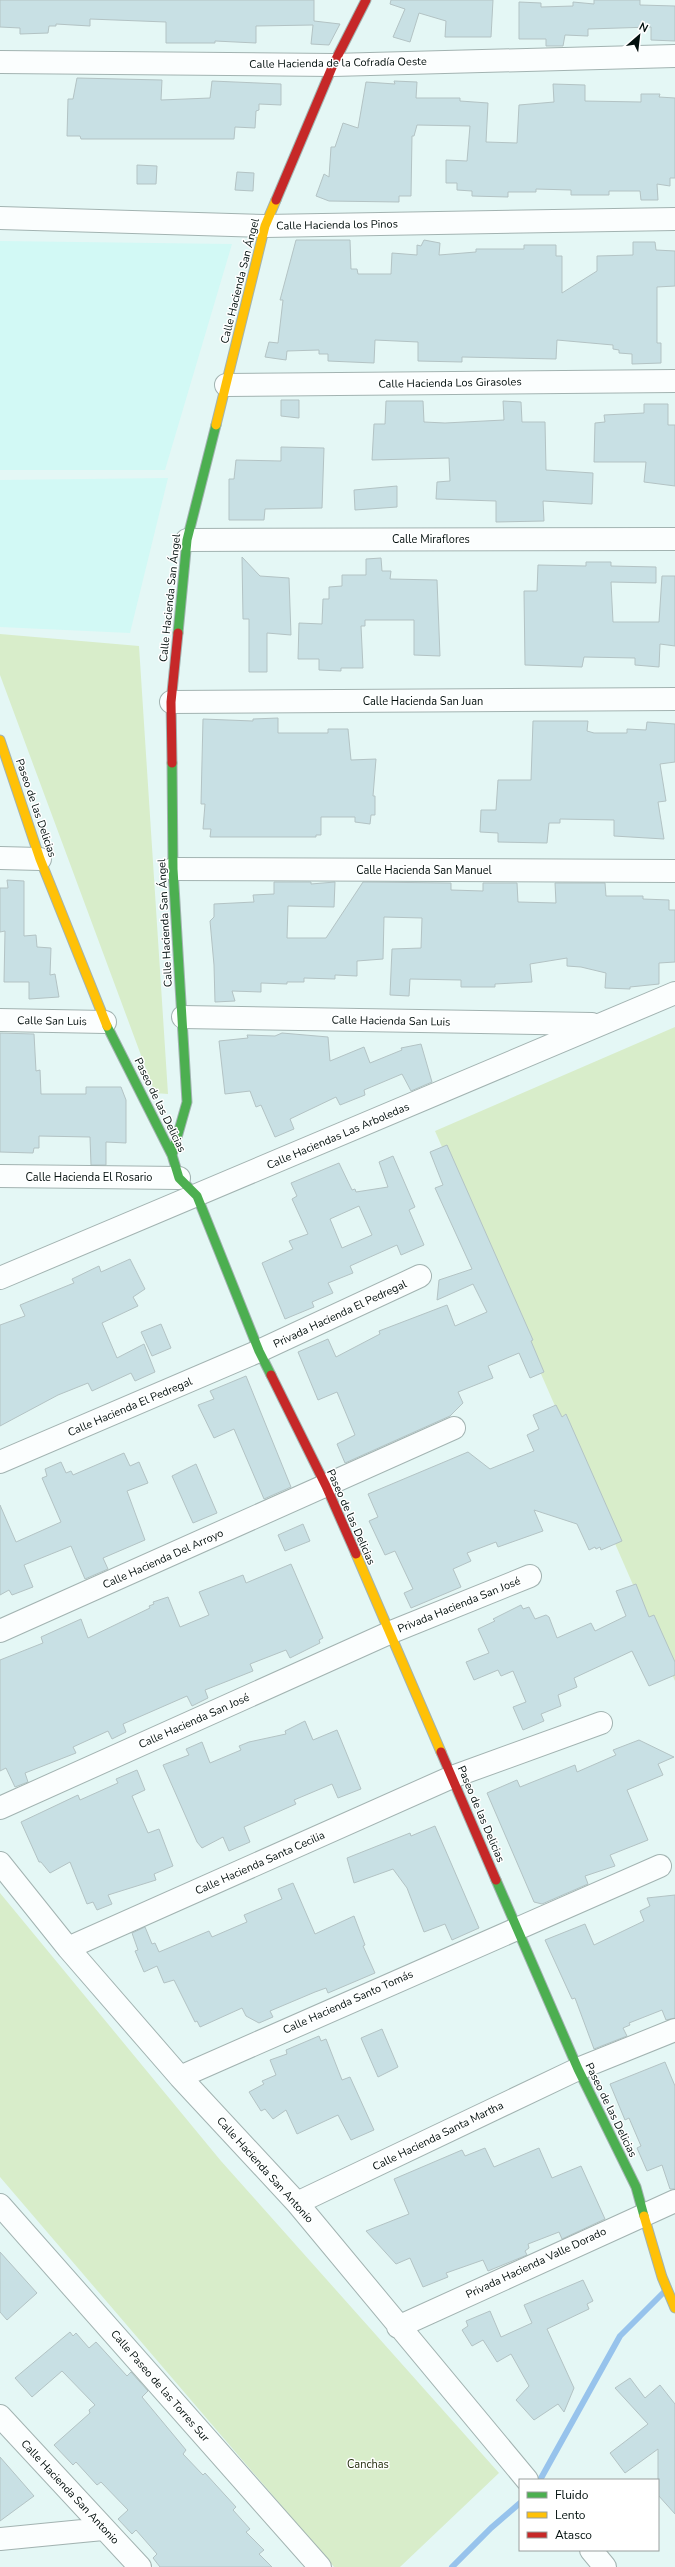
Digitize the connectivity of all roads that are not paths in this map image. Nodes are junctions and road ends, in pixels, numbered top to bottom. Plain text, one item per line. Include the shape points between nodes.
1 (366, 0) edge
2 (675, 56) edge
3 (0, 62) edge
4 (333, 65) junction
5 (0, 218) edge
6 (675, 219) edge
7 (265, 226) junction
8 (675, 381) edge
9 (226, 385) junction
10 (675, 539) edge
11 (186, 540) junction
12 (675, 699) edge
13 (171, 702) junction
14 (0, 740) edge
15 (0, 858) edge
16 (40, 859) junction
17 (173, 869) junction
18 (675, 871) edge
19 (675, 993) edge
20 (183, 1017) junction
21 (0, 1020) edge
22 (105, 1022) junction
23 (599, 1025) junction
24 (172, 1155) junction
25 (0, 1176) edge
26 (179, 1178) junction
27 (197, 1196) junction
28 (420, 1276) dead end
29 (0, 1278) edge
30 (259, 1351) junction
31 (454, 1428) dead end
32 (0, 1462) edge
33 (326, 1486) junction
34 (530, 1576) dead end
35 (0, 1631) edge
36 (389, 1633) junction
37 (602, 1722) dead end
38 (452, 1777) junction
39 (0, 1808) edge
40 (660, 1866) dead end
41 (4, 1874) edge
42 (516, 1928) junction
43 (68, 1948) junction
44 (675, 2030) edge
45 (578, 2069) junction
46 (180, 2077) junction
47 (675, 2201) edge
48 (298, 2204) junction
49 (0, 2205) edge
50 (644, 2214) junction
51 (675, 2308) edge
52 (398, 2327) junction
53 (0, 2416) edge
54 (526, 2479) edge
55 (103, 2529) junction
56 (0, 2539) edge
57 (592, 2551) edge
58 (140, 2567) edge
59 (320, 2567) edge
60 (606, 2567) edge

1 - 4 street, Calle Hacienda San Ángel
2 - 4 street, Calle Hacienda de la Cofradía Oeste
3 - 4 street, Calle Hacienda de la Cofradía Oeste
4 - 7 street, Calle Hacienda San Ángel
5 - 7 street, Calle Hacienda los Pinos
6 - 7 street, Calle Hacienda los Pinos
7 - 9 street, Calle Hacienda San Ángel
8 - 9 street, Calle Hacienda Los Girasoles
9 - 11 street, Calle Hacienda San Ángel
10 - 11 street, Calle Miraflores
11 - 13 street, Calle Hacienda San Ángel
12 - 13 street, Calle Hacienda San Juan
13 - 17 street, Calle Hacienda San Ángel
14 - 16 street, Paseo de las Delicias
15 - 16 street
16 - 22 street, Paseo de las Delicias
17 - 18 street, Calle Hacienda San Manuel
17 - 20 street, Calle Hacienda San Ángel
19 - 23 street, Calle Haciendas Las Arboledas
20 - 23 street, Calle Hacienda San Luis
20 - 24 street, Calle Hacienda San Ángel via 187,1102
21 - 22 street, Calle San Luis
22 - 24 street, Paseo de las Delicias
23 - 27 street, Calle Haciendas Las Arboledas
24 - 26 street, Paseo de las Delicias
25 - 26 street, Calle Hacienda El Rosario
26 - 27 street, Paseo de las Delicias
27 - 29 street, Calle Haciendas Las Arboledas
27 - 30 street, Paseo de las Delicias
28 - 30 street, Privada Hacienda El Pedregal
30 - 32 street, Calle Hacienda El Pedregal
30 - 33 street, Paseo de las Delicias
31 - 33 street, Calle Hacienda Del Arroyo
33 - 35 street, Calle Hacienda Del Arroyo
33 - 36 street, Paseo de las Delicias
34 - 36 street, Privada Hacienda San José
36 - 38 street, Paseo de las Delicias
36 - 39 street, Calle Hacienda San José
37 - 38 street, Calle Hacienda Santa Cecilia
38 - 42 street, Paseo de las Delicias
38 - 43 street, Calle Hacienda Santa Cecilia
40 - 42 street, Calle Hacienda Santo Tomás
41 - 43 street, Calle Hacienda San Antonio
42 - 45 street, Paseo de las Delicias
42 - 46 street, Calle Hacienda Santo Tomás
43 - 46 street, Calle Hacienda San Antonio
44 - 45 street, Calle Hacienda Santa Martha
45 - 48 street, Calle Hacienda Santa Martha
45 - 50 street, Paseo de las Delicias via 636,2187
46 - 48 street, Calle Hacienda San Antonio
47 - 50 street, Privada Hacienda Valle Dorado
48 - 52 street, Calle Hacienda San Antonio
49 - 59 street, Calle Paseo de las Torres Sur
50 - 51 street, Paseo de las Delicias via 662,2277
50 - 52 street, Privada Hacienda Valle Dorado
52 - 54 street, Calle Hacienda San Antonio
53 - 55 street, Calle Hacienda San Antonio
55 - 56 street
55 - 58 street, Calle Hacienda San Antonio
57 - 60 street

